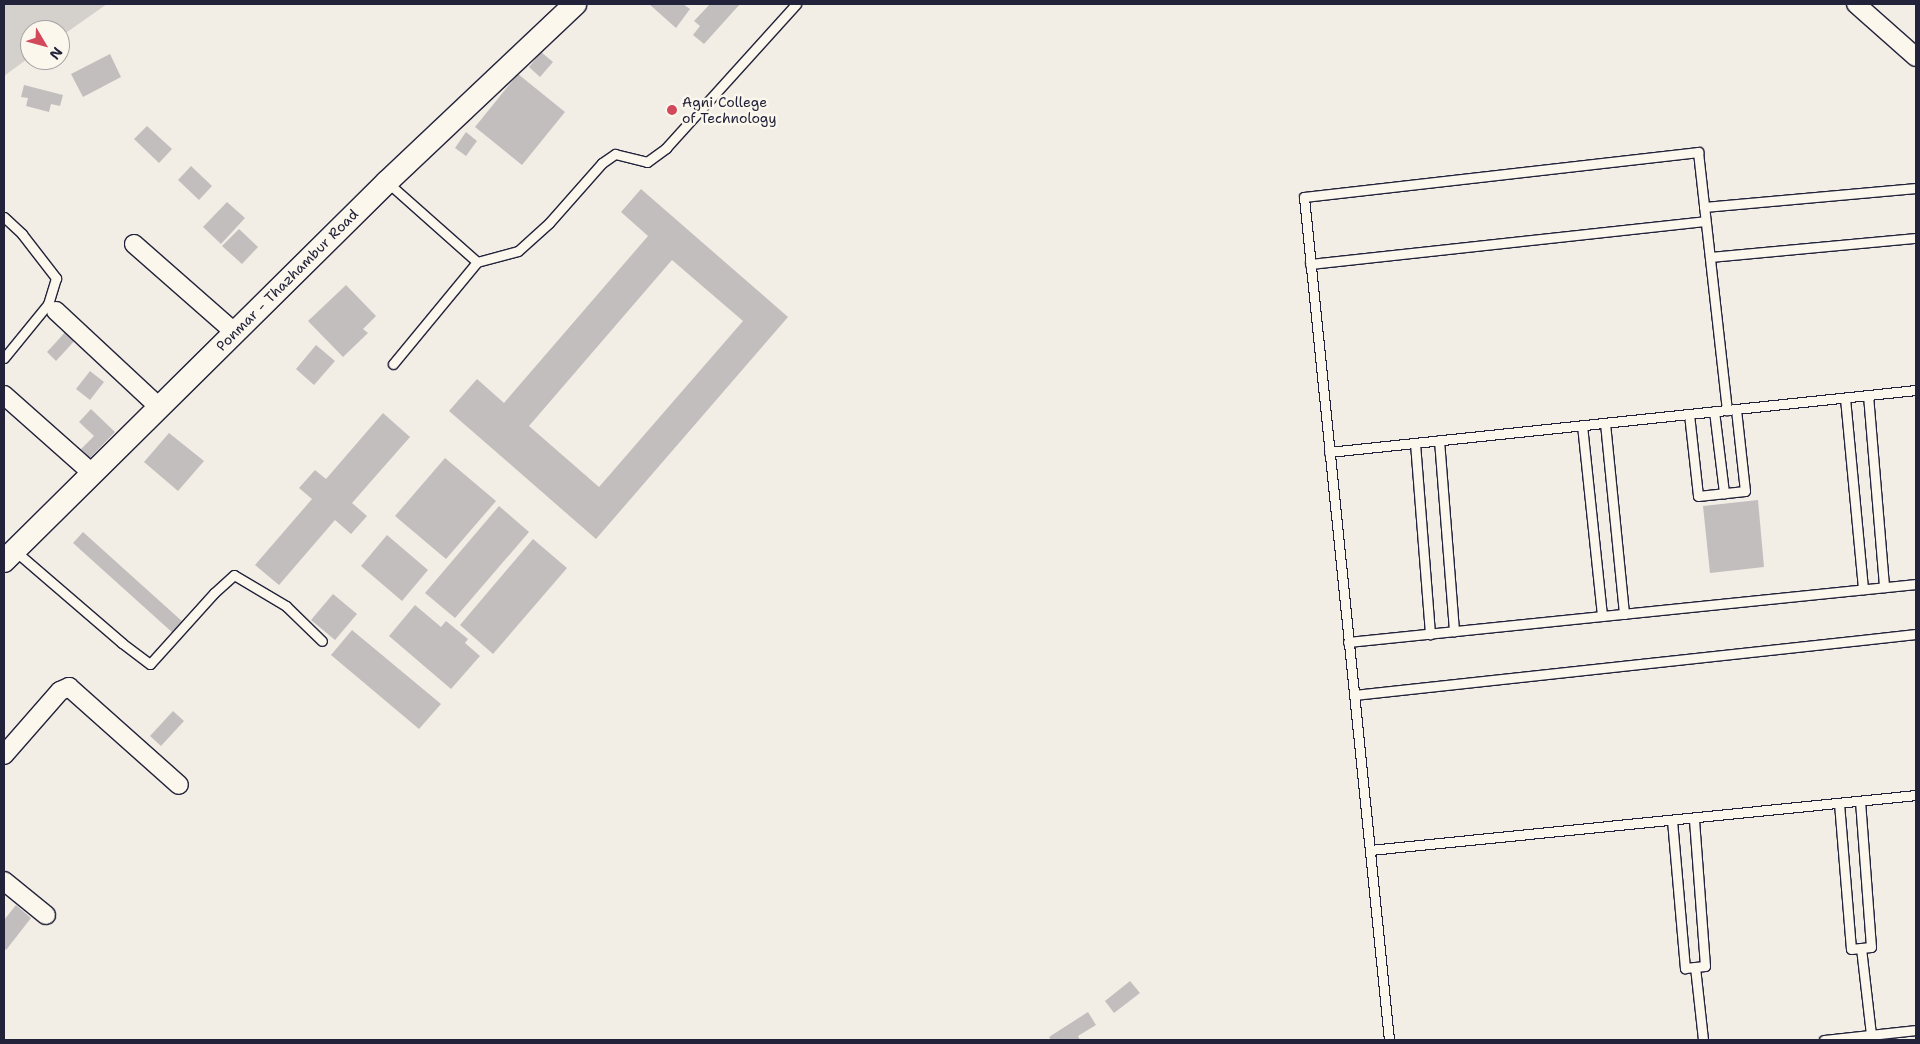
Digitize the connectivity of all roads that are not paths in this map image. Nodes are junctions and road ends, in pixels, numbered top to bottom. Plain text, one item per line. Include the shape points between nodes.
1 (575, 4) edge
2 (796, 4) edge
3 (1856, 4) edge
4 (1916, 58) edge
5 (387, 182) junction
6 (1916, 188) edge
7 (1704, 207) junction
8 (4, 217) edge
9 (1706, 222) junction
10 (1916, 238) edge
11 (134, 244) dead end
12 (1710, 257) junction
13 (477, 262) junction
14 (1310, 264) junction
15 (52, 308) junction
16 (234, 332) junction
17 (4, 358) edge
18 (393, 364) dead end
19 (1916, 390) edge
20 (4, 395) edge
21 (1868, 395) junction
22 (1845, 398) junction
23 (158, 407) junction
24 (1731, 410) junction
25 (1714, 411) junction
26 (1689, 414) junction
27 (1605, 423) junction
28 (1582, 425) junction
29 (1439, 440) junction
30 (1415, 443) junction
31 (1329, 452) junction
32 (92, 473) junction
33 (1724, 493) junction
34 (9, 556) edge
35 (1916, 584) edge
36 (1884, 587) junction
37 (1863, 589) junction
38 (1624, 614) junction
39 (1602, 616) junction
40 (1454, 631) junction
41 (1430, 634) junction
42 (1916, 634) edge
43 (322, 641) dead end
44 (1348, 642) junction
45 (1354, 695) junction
46 (4, 754) edge
47 (179, 785) dead end
48 (1916, 795) edge
49 (1860, 800) junction
50 (1838, 803) junction
51 (1694, 818) junction
52 (1672, 820) junction
53 (1370, 850) junction
54 (4, 881) edge
55 (46, 915) dead end
56 (1861, 948) junction
57 (1695, 967) junction
58 (1916, 1030) edge
59 (1871, 1035) junction
60 (1390, 1040) edge
61 (1702, 1040) edge
62 (1824, 1040) edge

1 - 5 street, Ponmar - Thazhambur Road
2 - 13 lane via 666,148 647,162 615,154 602,163 549,223 518,251
3 - 4 street
5 - 13 lane
5 - 16 street, Ponmar - Thazhambur Road
6 - 7 lane
7 - 9 lane
7 - 14 lane via 1698,152 1304,197
8 - 15 lane via 22,234 56,278
9 - 12 lane
9 - 14 lane
10 - 12 lane
11 - 16 street
12 - 24 lane
13 - 18 lane
14 - 31 lane
15 - 17 lane
15 - 23 street
16 - 23 street, Ponmar - Thazhambur Road
19 - 21 lane
20 - 32 street
21 - 22 lane
21 - 36 lane
22 - 24 lane
22 - 37 lane
23 - 32 street, Ponmar - Thazhambur Road
24 - 25 lane
24 - 33 lane via 1745,491
25 - 26 lane
25 - 33 lane
26 - 27 lane
26 - 33 lane via 1698,496
27 - 28 lane
27 - 38 lane
28 - 29 lane
28 - 39 lane
29 - 30 lane
29 - 40 lane
30 - 31 lane
30 - 41 lane
31 - 44 lane
32 - 34 street, Ponmar - Thazhambur Road
34 - 43 lane via 150,664 234,575 286,606
35 - 36 lane
36 - 37 lane
37 - 38 lane
38 - 39 lane
39 - 40 lane
40 - 41 lane
41 - 44 lane
42 - 45 lane
44 - 45 lane
45 - 53 lane
46 - 47 street via 60,691 69,688
48 - 49 lane
49 - 50 lane
49 - 56 lane via 1871,947
50 - 51 lane
50 - 56 lane via 1851,949
51 - 52 lane
51 - 57 lane via 1705,966
52 - 53 lane
52 - 57 lane via 1685,968
53 - 60 lane
54 - 55 street
56 - 59 lane
57 - 61 lane
58 - 59 lane
59 - 62 lane

